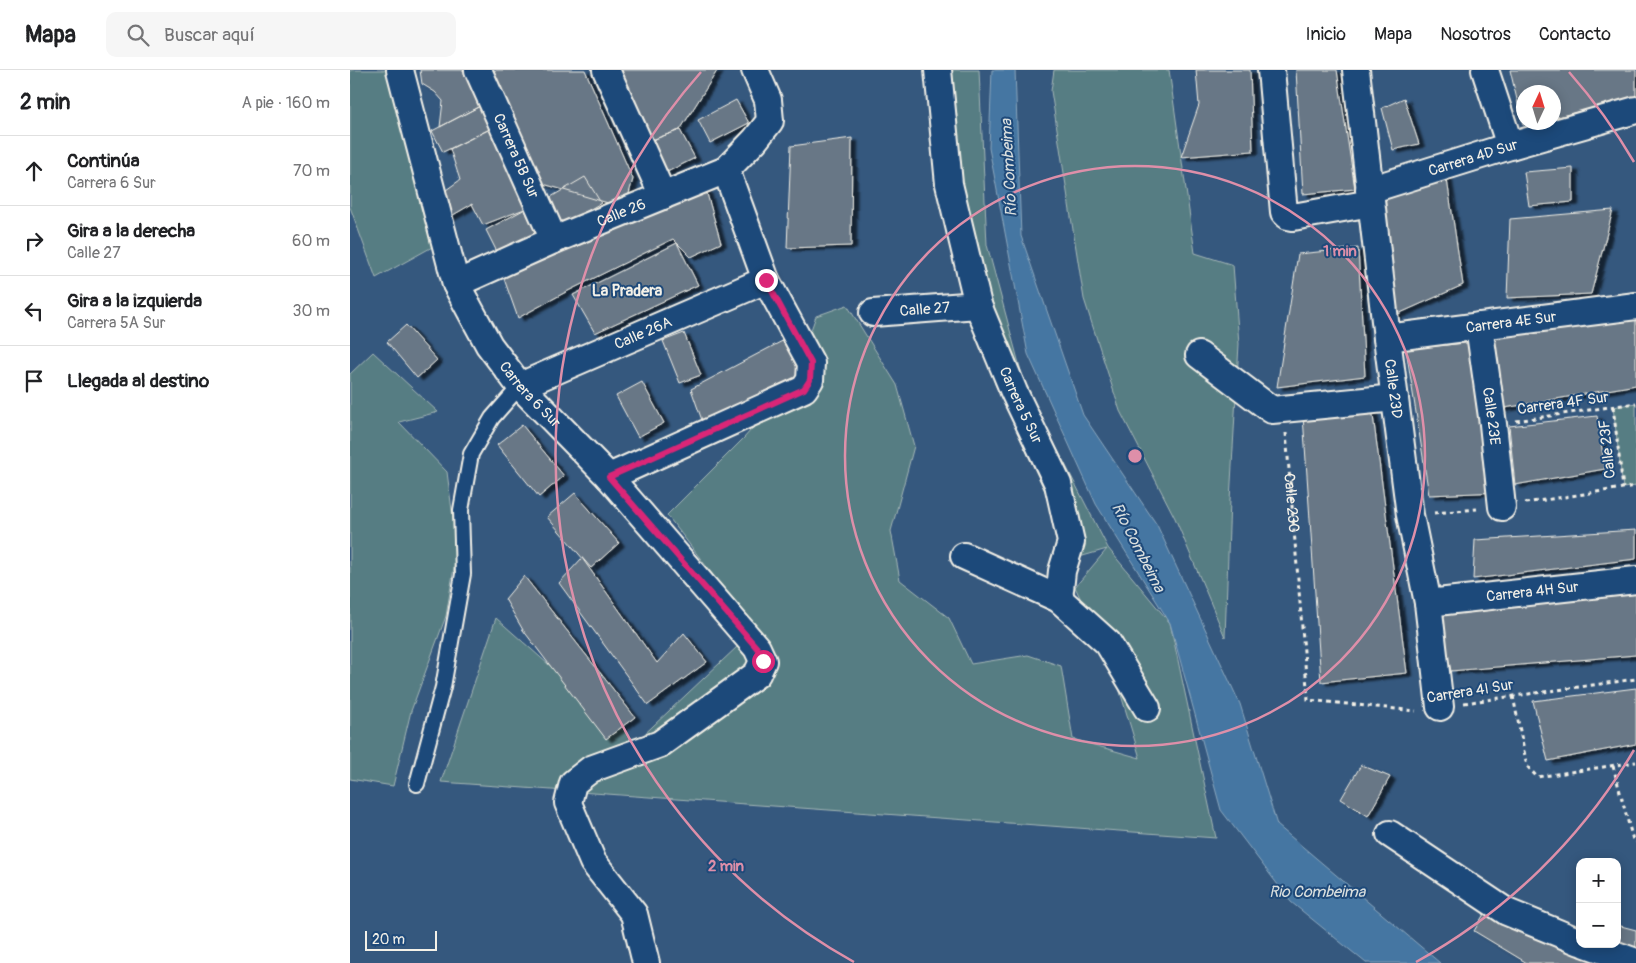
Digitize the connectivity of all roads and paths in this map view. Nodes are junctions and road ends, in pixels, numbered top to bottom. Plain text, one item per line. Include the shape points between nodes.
1 (400, 70) edge
2 (478, 70) edge
3 (606, 70) edge
4 (938, 70) edge
5 (1272, 70) edge
6 (1356, 70) edge
7 (1485, 70) edge
8 (758, 71) edge
9 (1636, 110) edge
10 (1510, 146) junction
11 (726, 170) junction
12 (663, 196) junction
13 (1370, 197) junction
14 (554, 240) junction
15 (766, 280) junction
16 (456, 284) junction
17 (978, 305) junction
18 (1636, 306) edge
19 (873, 313) dead end
20 (1479, 326) junction
21 (1386, 338) junction
22 (1199, 355) dead end
23 (520, 386) junction
24 (1395, 398) junction
25 (1636, 403) edge
26 (1613, 407) junction
27 (1284, 410) junction
28 (1493, 424) junction
29 (609, 477) junction
30 (1622, 488) dead end
31 (1502, 507) dead end
32 (964, 556) dead end
33 (1636, 580) edge
34 (1059, 599) junction
35 (1428, 603) junction
36 (1636, 679) edge
37 (1513, 696) junction
38 (1308, 700) joint
39 (1440, 707) junction
40 (1147, 708) dead end
41 (1636, 762) edge
42 (1613, 766) junction
43 (417, 784) dead end
44 (1390, 834) dead end
45 (1636, 842) edge
46 (1576, 940) edge
47 (1597, 948) edge
48 (1636, 962) edge
49 (646, 963) edge

1 - 16 street, Carrera 6 Sur
2 - 14 street, Carrera 5B Sur
3 - 12 street
4 - 17 street, Carrera 5 Sur via 949,184
5 - 13 street, Carrera 4D Sur via 1284,212 1293,216
6 - 13 street, Calle 23D
7 - 10 street
8 - 11 street, Calle 26 via 768,100 770,121
9 - 10 street, Carrera 4D Sur
10 - 13 street, Carrera 4D Sur
11 - 12 street, Calle 26
11 - 15 street
12 - 14 street, Calle 26
13 - 21 street, Calle 23D
14 - 16 street, Calle 26
15 - 23 street, Calle 26A
15 - 29 street via 811,363 810,380 804,389
16 - 23 street, Carrera 6 Sur via 489,345
17 - 19 street, Calle 27
17 - 34 street, Carrera 5 Sur via 1014,392 1058,484 1071,542 1062,571
18 - 20 street, Carrera 4E Sur
20 - 21 street, Carrera 4E Sur
20 - 28 street, Calle 23E
21 - 24 street, Calle 23D
22 - 27 street via 1272,410
23 - 29 street, Carrera 6 Sur
23 - 43 lane via 492,418 471,454 461,510 463,574 443,687
24 - 27 street
24 - 35 street, Calle 23D via 1410,515
25 - 26 path, Carrera 4F Sur
26 - 28 path, Carrera 4F Sur
26 - 30 path, Calle 23F
27 - 38 path, Calle 23C
28 - 31 street, Calle 23E
29 - 49 street, Carrera 6 Sur via 757,648 763,661 757,674 660,744 591,769 573,783 568,803 593,862 634,914
32 - 34 street
33 - 35 street, Carrera 4H Sur
34 - 40 street via 1108,643
35 - 39 street, Calle 23D
36 - 37 path, Carrera 4I Sur
37 - 39 path, Carrera 4I Sur
37 - 42 path via 1527,766 1537,777
38 - 39 path, Carrera 4I Sur via 1417,711
41 - 42 path
42 - 45 path via 1632,840
44 - 46 street via 1507,912
47 - 48 street

